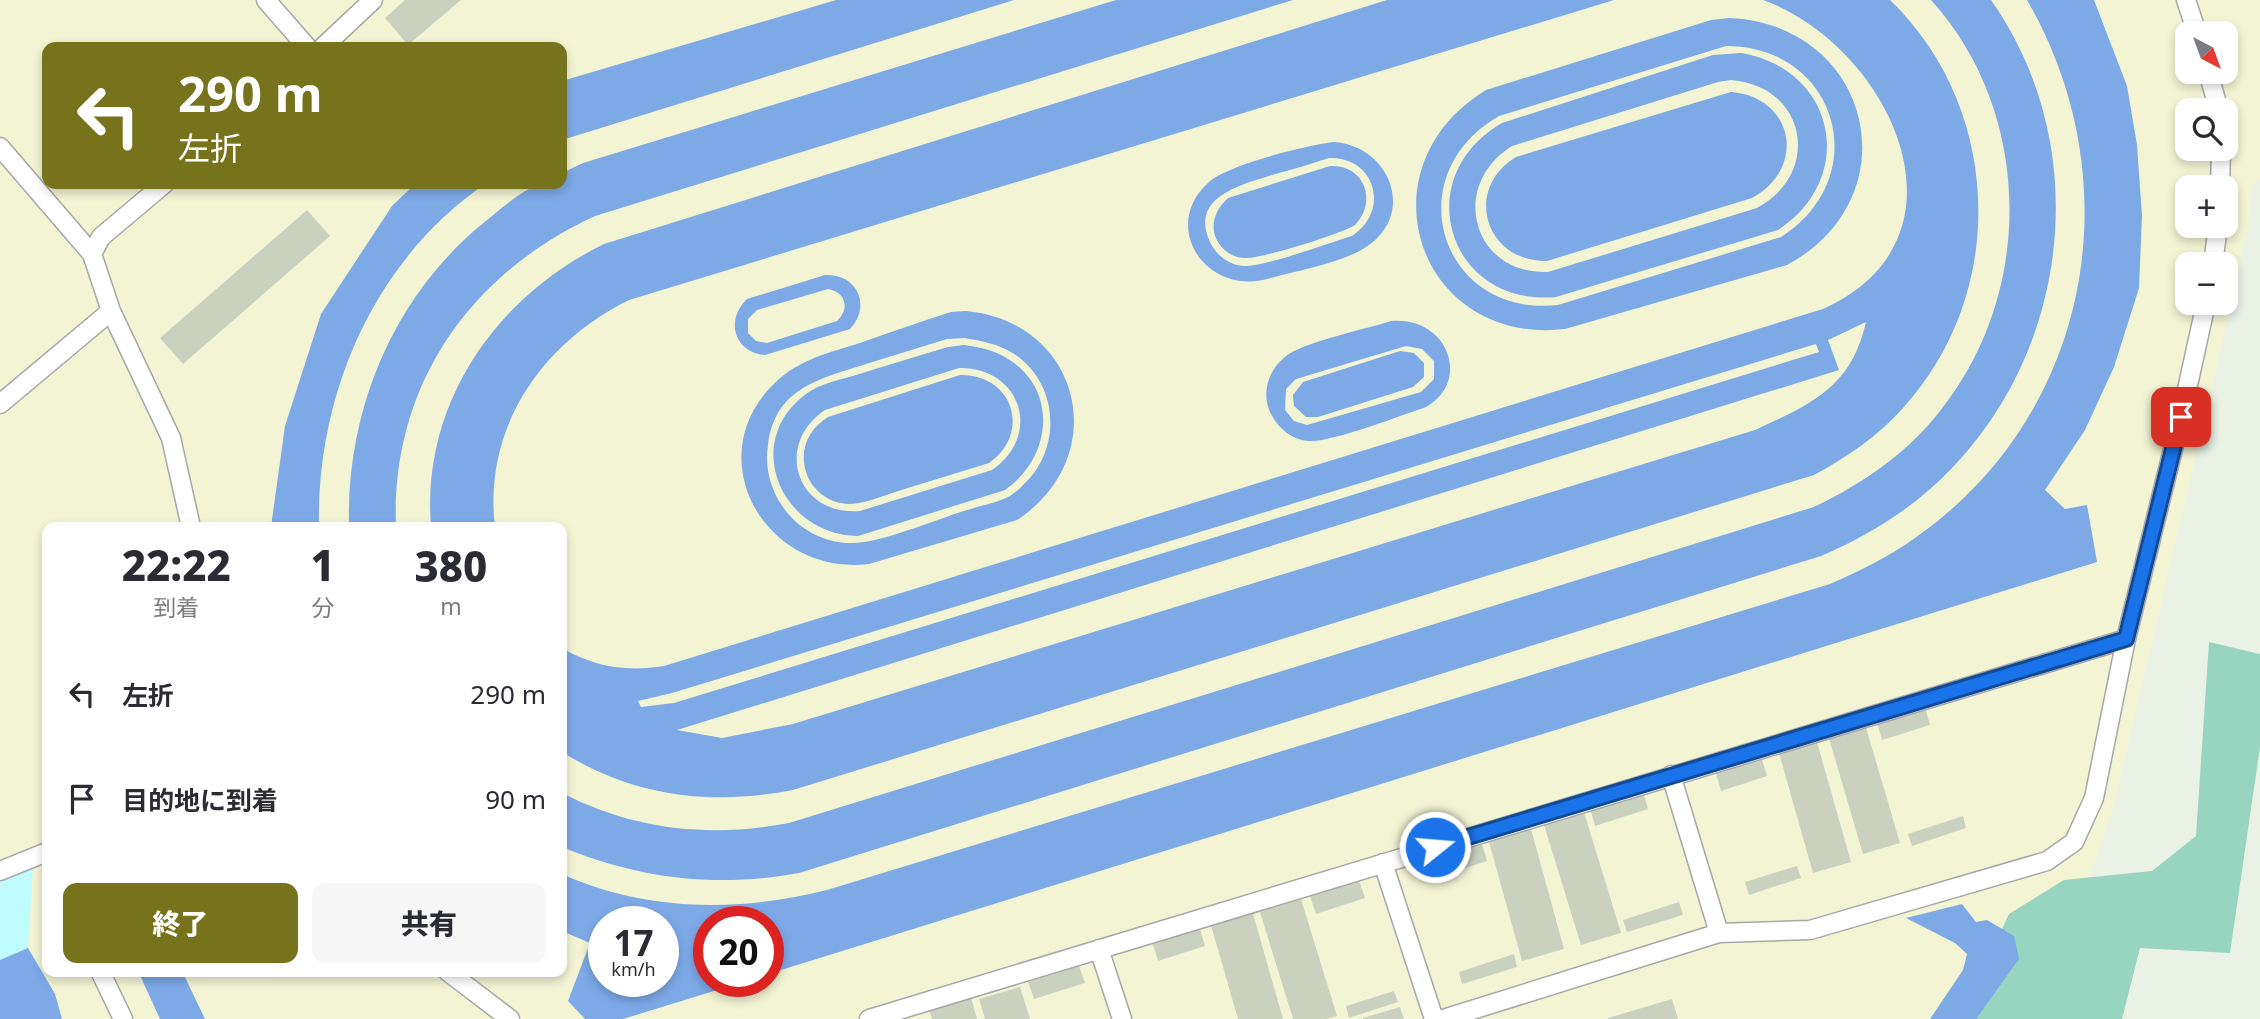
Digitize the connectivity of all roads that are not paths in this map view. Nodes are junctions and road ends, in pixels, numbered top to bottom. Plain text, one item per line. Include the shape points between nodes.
1 (265, 0) edge
2 (373, 0) edge
3 (2186, 0) edge
4 (2193, 21) edge
5 (303, 42) edge
6 (328, 42) edge
7 (0, 147) edge
8 (158, 189) edge
9 (92, 254) junction
10 (111, 312) junction
11 (2203, 315) edge
12 (0, 404) edge
13 (190, 522) edge
14 (2126, 639) junction
15 (1671, 775) junction
16 (42, 857) edge
17 (1383, 863) junction
18 (0, 871) edge
19 (1719, 933) junction
20 (1099, 949) junction
21 (103, 977) edge
22 (455, 977) edge
23 (123, 1019) edge
24 (510, 1019) edge
25 (869, 1019) edge
26 (1122, 1019) edge
27 (1434, 1019) edge
28 (1443, 1019) edge

1 - 5 street
2 - 6 street
3 - 4 street
7 - 9 street
8 - 9 street via 102,237
9 - 10 street
10 - 12 street
10 - 13 street via 171,438
11 - 14 street
14 - 15 street
14 - 19 street via 2094,798 2074,842 2047,861 1810,930
15 - 17 street
15 - 19 street
16 - 18 street
17 - 20 street
17 - 27 street
19 - 28 street
20 - 25 street
20 - 26 street
21 - 23 street
22 - 24 street

